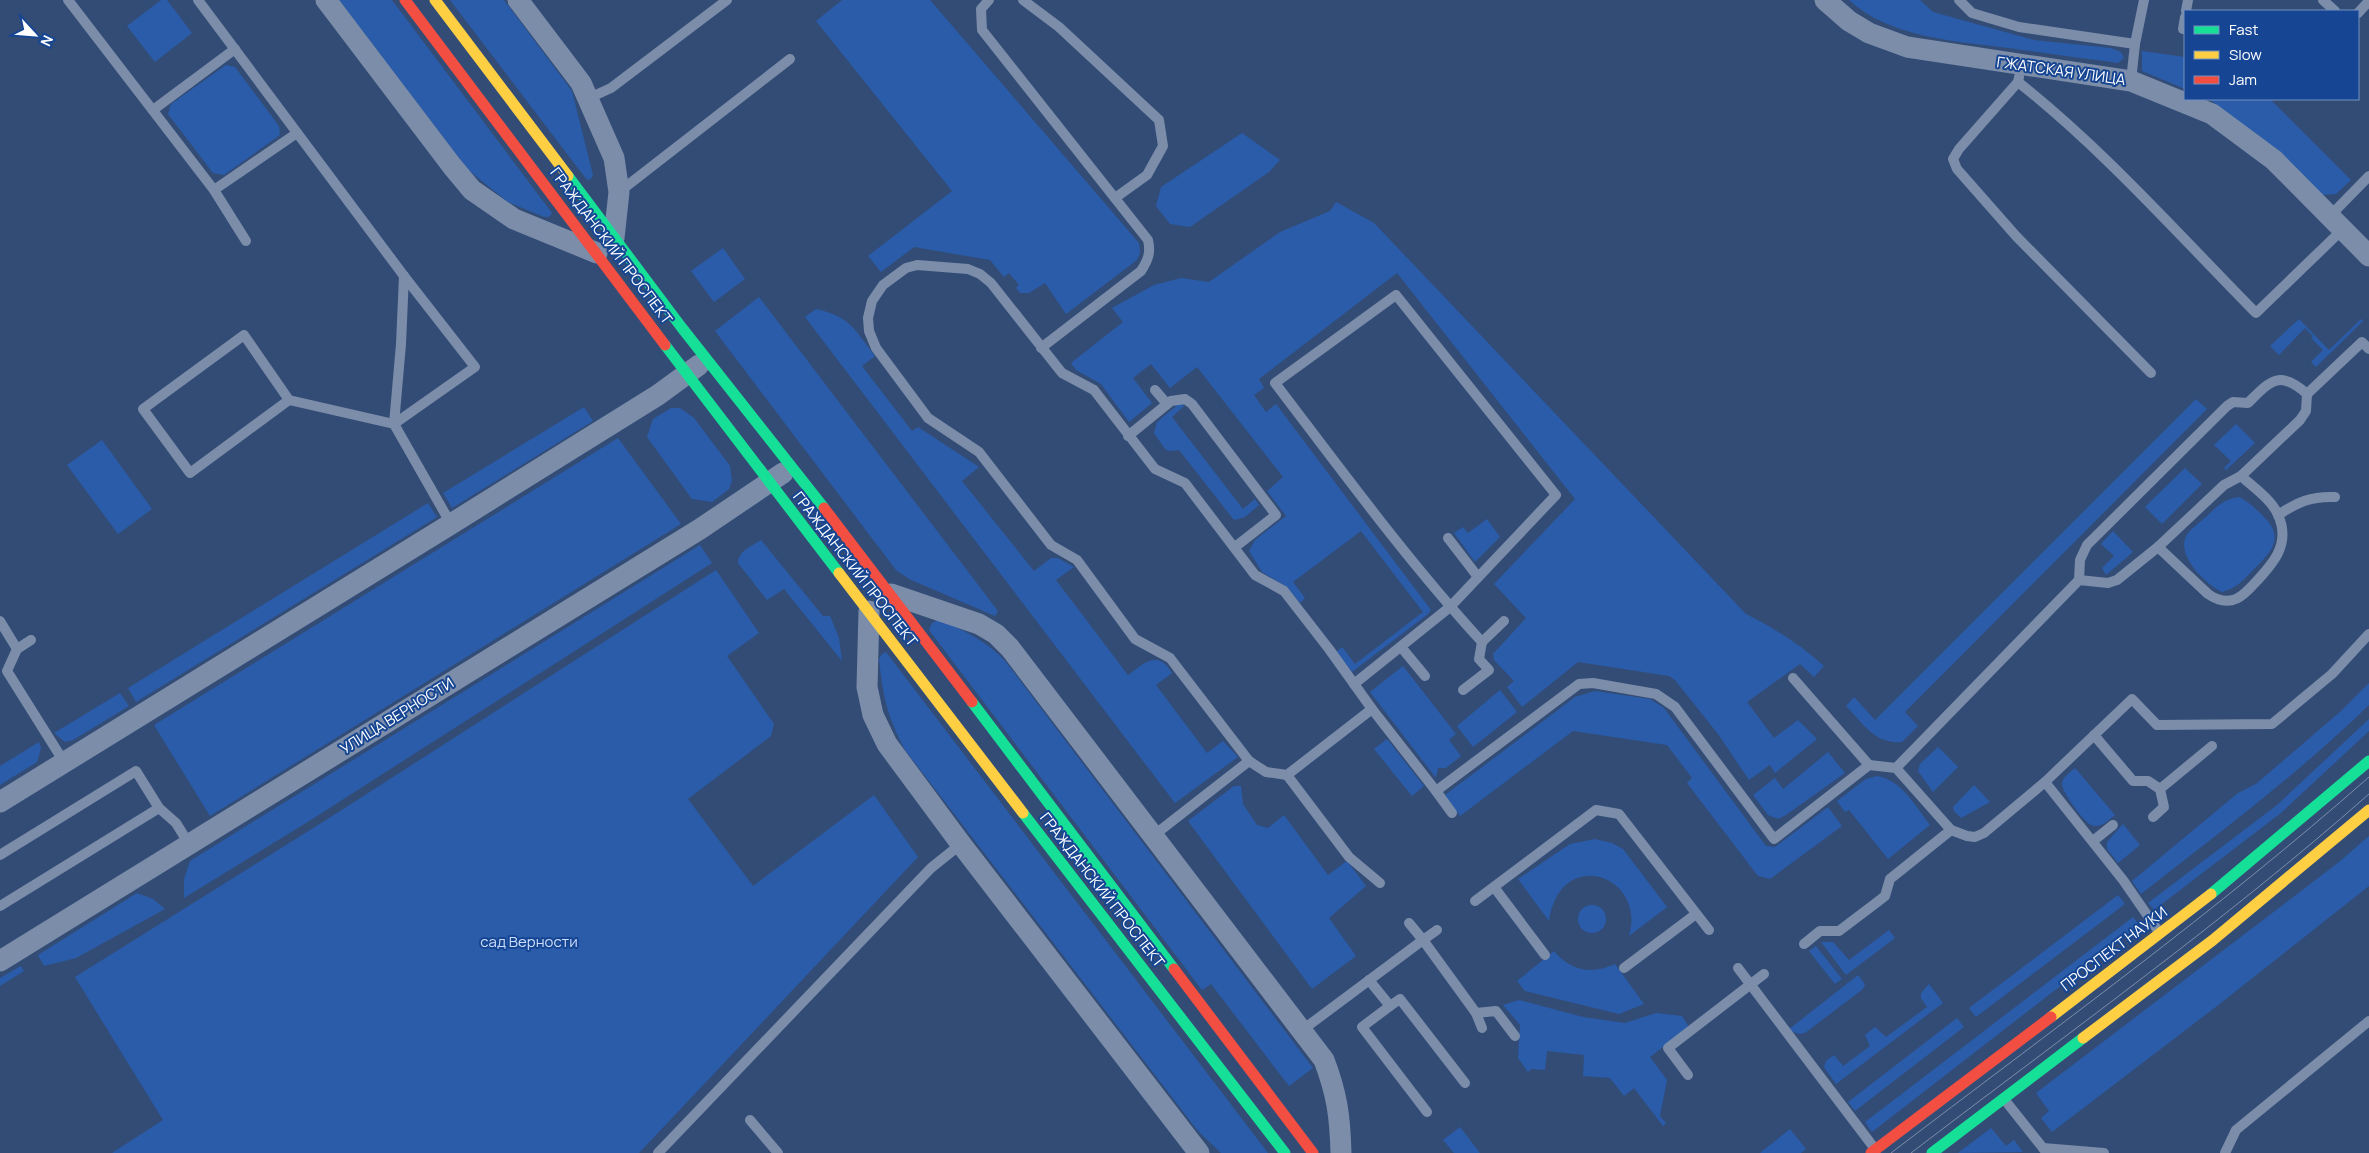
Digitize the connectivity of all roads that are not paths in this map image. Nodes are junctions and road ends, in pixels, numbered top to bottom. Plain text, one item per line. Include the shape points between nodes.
1 (68, 0) edge
2 (198, 0) edge
3 (326, 0) edge
4 (406, 0) edge
5 (434, 0) edge
6 (518, 0) edge
7 (728, 0) edge
8 (989, 0) edge
9 (1023, 0) edge
10 (1825, 0) edge
11 (1959, 0) edge
12 (2144, 0) edge
13 (2323, 0) edge
14 (2369, 1) edge
15 (2334, 10) edge
16 (2359, 12) edge
17 (2184, 24) edge
18 (2183, 30) dead end
19 (2135, 44) junction
20 (235, 49) junction
21 (790, 59) dead end
22 (2019, 74) junction
23 (2131, 81) junction
24 (589, 98) junction
25 (153, 110) junction
26 (297, 133) junction
27 (2369, 176) edge
28 (214, 190) junction
29 (619, 192) junction
30 (1114, 198) junction
31 (2336, 223) junction
32 (614, 238) junction
33 (246, 241) dead end
34 (597, 253) junction
35 (2369, 256) edge
36 (404, 276) junction
37 (1041, 348) junction
38 (2369, 349) edge
39 (707, 359) junction
40 (2151, 373) dead end
41 (689, 374) junction
42 (1155, 390) dead end
43 (2307, 394) junction
44 (289, 400) junction
45 (1167, 404) junction
46 (394, 424) junction
47 (1128, 436) junction
48 (791, 467) junction
49 (2241, 476) junction
50 (770, 483) junction
51 (2335, 497) dead end
52 (2278, 515) junction
53 (451, 524) junction
54 (1448, 538) dead end
55 (1235, 547) junction
56 (2158, 547) junction
57 (1478, 577) junction
58 (2079, 580) junction
59 (891, 594) junction
60 (1450, 607) junction
61 (869, 611) junction
62 (0, 621) edge
63 (1504, 621) dead end
64 (2369, 634) edge
65 (30, 640) dead end
66 (1482, 642) junction
67 (1401, 646) junction
68 (17, 648) junction
69 (3, 671) edge
70 (1425, 676) dead end
71 (1793, 678) dead end
72 (1354, 684) junction
73 (1463, 690) dead end
74 (1372, 709) junction
75 (2094, 735) junction
76 (2212, 746) dead end
77 (1249, 761) junction
78 (2369, 761) edge
79 (64, 762) junction
80 (1869, 765) junction
81 (1896, 768) junction
82 (1287, 775) junction
83 (2045, 782) junction
84 (2160, 789) junction
85 (1436, 791) junction
86 (0, 802) edge
87 (159, 808) junction
88 (2369, 810) edge
89 (1452, 813) dead end
90 (2152, 817) dead end
91 (2113, 824) dead end
92 (1951, 830) junction
93 (1153, 836) junction
94 (2093, 841) junction
95 (189, 844) junction
96 (961, 844) junction
97 (0, 854) edge
98 (1380, 883) dead end
99 (1494, 887) junction
100 (1476, 901) dead end
101 (0, 906) edge
102 (1696, 914) junction
103 (1409, 923) dead end
104 (1437, 930) dead end
105 (1709, 930) dead end
106 (2160, 933) junction
107 (1423, 940) junction
108 (1804, 944) dead end
109 (1545, 955) dead end
110 (0, 961) edge
111 (1624, 968) dead end
112 (1738, 968) dead end
113 (1764, 974) dead end
114 (1369, 980) junction
115 (1749, 985) junction
116 (1390, 1006) junction
117 (1476, 1013) junction
118 (2369, 1021) edge
119 (1482, 1028) dead end
120 (1302, 1031) junction
121 (1515, 1036) dead end
122 (1688, 1074) dead end
123 (1465, 1083) dead end
124 (2003, 1098) junction
125 (1427, 1112) dead end
126 (750, 1120) dead end
127 (2045, 1150) edge
128 (1873, 1151) edge
129 (658, 1153) edge
130 (778, 1153) edge
131 (1199, 1153) edge
132 (1285, 1153) edge
133 (1313, 1153) edge
134 (1341, 1153) edge
135 (1932, 1153) edge
136 (2104, 1153) edge
137 (2225, 1153) edge

1 - 25 lane
2 - 20 lane
3 - 34 street via 472,190 514,219
4 - 34 main road, ГРАЖДАНСКИЙ ПРОСПЕКТ
5 - 32 main road, ГРАЖДАНСКИЙ ПРОСПЕКТ
6 - 24 street
7 - 24 lane via 611,88
8 - 30 lane via 981,9 982,30
9 - 30 lane via 1059,27 1159,120 1163,146 1147,175
10 - 22 street, ГЖАТСКАЯ УЛИЦА via 1869,34 1907,47
11 - 19 lane via 1972,13 2019,27
12 - 19 lane
13 - 15 lane
14 - 16 lane
17 - 18 lane
19 - 23 lane
20 - 25 lane
20 - 26 lane
21 - 29 lane
22 - 23 street, ГЖАТСКАЯ УЛИЦА
22 - 31 lane via 2256,313
22 - 40 lane via 1959,149 1953,159 1957,169 2016,236
23 - 31 street, ГЖАТСКАЯ УЛИЦА via 2224,121 2274,160
24 - 29 street via 614,158
25 - 28 lane
26 - 28 lane
26 - 36 lane
27 - 31 lane
28 - 33 lane
29 - 32 street
30 - 37 lane via 1148,240 1148,260 1141,271
31 - 35 street, ГЖАТСКАЯ УЛИЦА
32 - 39 main road, ГРАЖДАНСКИЙ ПРОСПЕКТ
34 - 41 main road, ГРАЖДАНСКИЙ ПРОСПЕКТ
36 - 46 lane
36 - 46 lane via 475,367
37 - 47 lane via 1062,373 1094,390
37 - 77 lane via 991,283 968,269 917,265 906,268 883,286 872,301 868,318 876,348 928,418 979,452 1051,545 1077,560 1135,639 1170,658
38 - 43 lane via 2362,342
39 - 41 street
39 - 48 main road, ГРАЖДАНСКИЙ ПРОСПЕКТ
41 - 50 main road, ГРАЖДАНСКИЙ ПРОСПЕКТ
41 - 53 street
42 - 45 lane
43 - 49 lane via 2306,411 2300,420
43 - 58 lane via 2298,385 2284,380 2271,381 2248,403 2233,402 2227,406 2087,545 2080,560
44 - 44 lane via 190,473 142,410 244,335
44 - 46 lane
45 - 47 lane
45 - 55 lane via 1185,399 1192,404 1276,515
46 - 53 lane
47 - 55 lane via 1155,469 1185,483
48 - 50 street, УЛИЦА ВЕРНОСТИ
48 - 59 main road, ГРАЖДАНСКИЙ ПРОСПЕКТ
49 - 52 lane
49 - 56 lane via 2224,485
50 - 61 main road, ГРАЖДАНСКИЙ ПРОСПЕКТ
50 - 95 street, УЛИЦА ВЕРНОСТИ
51 - 52 lane via 2306,499
52 - 56 lane via 2282,548 2278,558 2235,600 2216,599 2208,594
53 - 79 street
54 - 57 lane
55 - 72 lane via 1255,575 1284,592
56 - 58 lane via 2117,580 2101,583
57 - 60 lane
57 - 60 lane via 1556,496 1396,295 1275,383
58 - 81 lane
59 - 93 street via 980,624 996,634
59 - 133 main road, ГРАЖДАНСКИЙ ПРОСПЕКТ
60 - 66 lane
60 - 67 lane
61 - 96 street via 867,687 874,715 887,744
61 - 132 main road, ГРАЖДАНСКИЙ ПРОСПЕКТ
62 - 68 lane
63 - 66 lane
64 - 75 lane via 2332,674 2272,724 2157,725 2132,699
65 - 68 lane
66 - 73 lane via 1479,659 1488,670
67 - 70 lane
67 - 72 lane
68 - 69 lane
69 - 79 lane
71 - 80 lane
72 - 74 lane
74 - 82 lane
74 - 85 lane
75 - 83 lane
75 - 84 lane via 2133,780 2148,781
76 - 84 lane
77 - 82 lane via 1266,772
77 - 93 lane
78 - 106 main road, ПРОСПЕКТ НАУКИ via 2286,833
79 - 86 street
80 - 81 lane
80 - 85 lane via 1774,840 1675,707 1656,694 1593,682 1579,684
81 - 92 lane
82 - 98 lane via 1349,857
83 - 92 lane via 1984,833 1975,837
83 - 94 lane
84 - 90 lane via 2164,807
85 - 89 lane
87 - 95 lane via 176,823
87 - 97 lane via 136,771
87 - 101 lane
88 - 124 main road via 2213,940
91 - 94 lane
92 - 108 lane via 1890,879 1885,896 1876,903 1839,931 1820,931
93 - 120 street
94 - 106 lane
95 - 110 street, УЛИЦА ВЕРНОСТИ
96 - 129 lane via 932,868
96 - 131 street
99 - 100 lane
99 - 102 lane via 1596,810 1619,814
99 - 109 lane
102 - 105 lane
102 - 111 lane
103 - 107 lane
104 - 107 lane
106 - 128 main road, ПРОСПЕКТ НАУКИ
107 - 114 lane
107 - 117 lane
112 - 115 lane
113 - 115 lane
114 - 116 lane
114 - 120 lane
115 - 122 lane via 1668,1048
115 - 128 lane
116 - 123 lane via 1400,999
116 - 125 lane via 1362,1027
117 - 119 lane
117 - 121 lane via 1496,1011
118 - 137 lane via 2236,1130
120 - 134 street via 1324,1060 1334,1087 1340,1117
124 - 127 lane
124 - 135 main road
126 - 130 lane
127 - 136 lane

